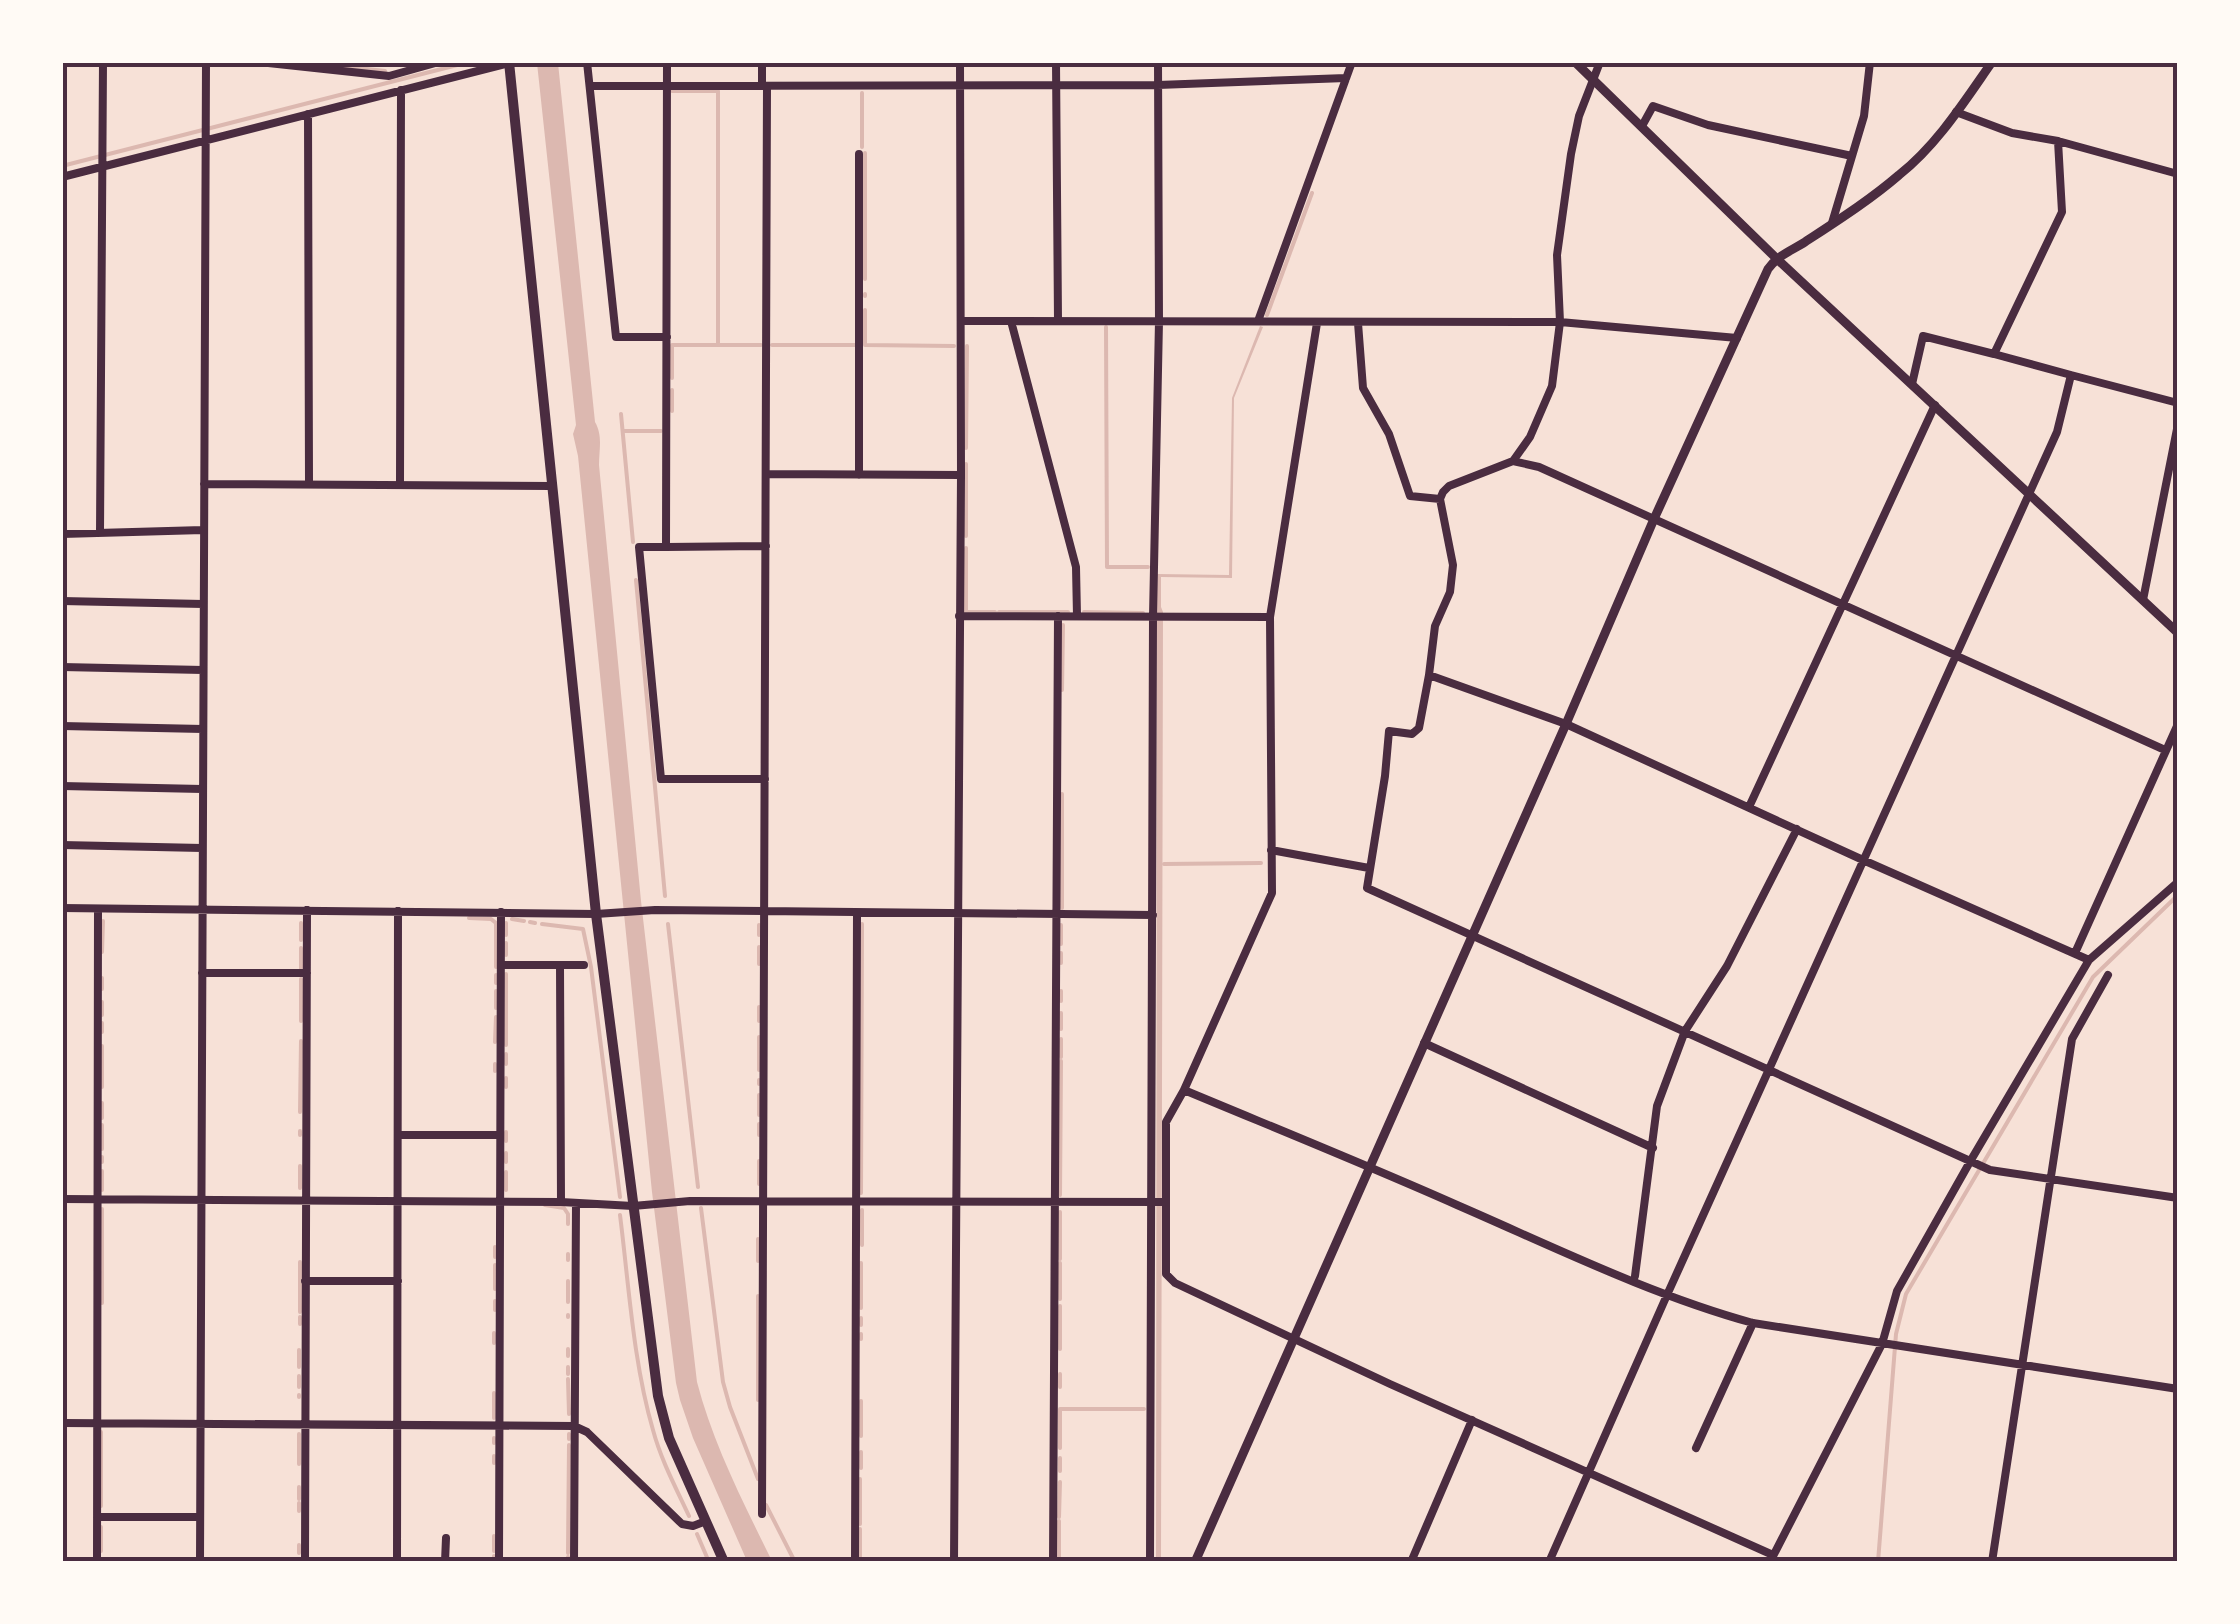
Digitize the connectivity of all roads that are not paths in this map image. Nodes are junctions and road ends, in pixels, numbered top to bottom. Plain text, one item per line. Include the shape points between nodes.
1 (103, 62) edge
2 (206, 62) edge
3 (259, 62) edge
4 (439, 62) edge
5 (587, 62) edge
6 (667, 62) edge
7 (762, 62) edge
8 (960, 62) edge
9 (1056, 62) edge
10 (1158, 62) edge
11 (1352, 62) edge
12 (1575, 62) edge
13 (1600, 62) edge
14 (1870, 62) edge
15 (1992, 62) edge
16 (509, 63) edge
17 (1346, 78) junction
18 (1594, 81) junction
19 (1158, 85) junction
20 (590, 86) junction
21 (667, 86) junction
22 (765, 86) junction
23 (960, 86) junction
24 (1056, 86) junction
25 (401, 90) junction
26 (1956, 112) junction
27 (308, 114) junction
28 (1642, 126) junction
29 (206, 133) junction
30 (2058, 141) junction
31 (859, 154) dead end
32 (1852, 156) junction
33 (101, 160) junction
34 (2178, 174) edge
35 (62, 176) edge
36 (1832, 224) junction
37 (1776, 258) junction
38 (961, 321) junction
39 (1011, 321) junction
40 (1058, 321) junction
41 (1159, 321) junction
42 (1258, 321) junction
43 (1560, 322) junction
44 (1317, 323) junction
45 (1358, 323) junction
46 (667, 337) junction
47 (1738, 338) junction
48 (1994, 354) junction
49 (2071, 375) junction
50 (1912, 384) junction
51 (2178, 403) edge
52 (1935, 405) junction
53 (2178, 424) edge
54 (1513, 462) junction
55 (2174, 465) edge
56 (767, 474) junction
57 (859, 474) junction
58 (961, 476) junction
59 (204, 484) junction
60 (310, 484) junction
61 (400, 484) junction
62 (551, 486) junction
63 (2029, 492) junction
64 (1440, 498) junction
65 (1654, 519) junction
66 (204, 530) junction
67 (100, 533) junction
68 (62, 534) edge
69 (666, 546) junction
70 (766, 546) junction
71 (2143, 600) junction
72 (62, 601) edge
73 (1842, 602) junction
74 (203, 604) junction
75 (958, 616) junction
76 (1058, 616) junction
77 (1076, 616) junction
78 (1158, 617) junction
79 (1270, 617) junction
80 (2178, 633) edge
81 (1957, 655) junction
82 (62, 666) edge
83 (203, 670) junction
84 (1429, 675) junction
85 (1566, 724) junction
86 (2178, 724) edge
87 (62, 726) edge
88 (202, 729) junction
89 (2165, 750) junction
90 (765, 780) junction
91 (62, 786) edge
92 (202, 788) junction
93 (1748, 806) junction
94 (1797, 829) junction
95 (62, 846) edge
96 (202, 848) junction
97 (1271, 850) junction
98 (1863, 860) junction
99 (1369, 868) junction
100 (2178, 882) edge
101 (62, 908) edge
102 (98, 909) junction
103 (202, 909) junction
104 (307, 910) junction
105 (398, 911) junction
106 (500, 912) junction
107 (765, 912) junction
108 (857, 913) junction
109 (596, 914) junction
110 (956, 914) junction
111 (1057, 914) junction
112 (1153, 915) junction
113 (1472, 935) junction
114 (2075, 953) junction
115 (2090, 960) junction
116 (501, 965) junction
117 (560, 965) junction
118 (584, 965) dead end
119 (202, 973) junction
120 (307, 973) junction
121 (2108, 975) dead end
122 (1685, 1031) junction
123 (1424, 1043) junction
124 (1770, 1069) junction
125 (1184, 1090) junction
126 (398, 1135) junction
127 (500, 1135) junction
128 (1652, 1148) junction
129 (1971, 1161) junction
130 (1369, 1168) junction
131 (2051, 1178) junction
132 (2178, 1198) edge
133 (62, 1199) edge
134 (97, 1199) junction
135 (202, 1199) junction
136 (305, 1200) junction
137 (398, 1200) junction
138 (500, 1201) junction
139 (764, 1201) junction
140 (856, 1201) junction
141 (956, 1201) junction
142 (561, 1202) junction
143 (1055, 1202) junction
144 (1159, 1202) junction
145 (576, 1204) junction
146 (639, 1206) junction
147 (1634, 1276) dead end
148 (305, 1281) junction
149 (398, 1281) junction
150 (1667, 1295) junction
151 (1753, 1323) junction
152 (1294, 1338) junction
153 (1883, 1344) junction
154 (2022, 1366) junction
155 (2178, 1389) edge
156 (1472, 1420) junction
157 (62, 1424) edge
158 (97, 1424) junction
159 (200, 1424) junction
160 (305, 1424) junction
161 (398, 1425) junction
162 (499, 1426) junction
163 (574, 1426) junction
164 (1696, 1448) dead end
165 (1588, 1472) junction
166 (762, 1514) dead end
167 (97, 1517) junction
168 (200, 1517) junction
169 (706, 1521) junction
170 (446, 1538) dead end
171 (1771, 1559) edge
172 (97, 1562) edge
173 (200, 1562) edge
174 (305, 1562) edge
175 (397, 1562) edge
176 (445, 1562) edge
177 (499, 1562) edge
178 (574, 1562) edge
179 (724, 1562) edge
180 (856, 1562) edge
181 (954, 1562) edge
182 (1053, 1562) edge
183 (1150, 1562) edge
184 (1196, 1562) edge
185 (1411, 1562) edge
186 (1549, 1562) edge
187 (1992, 1562) edge

1 - 33 street
2 - 29 street
3 - 4 street via 389,76
5 - 20 street
6 - 21 street
7 - 22 street
8 - 23 street
9 - 24 street
10 - 19 street
11 - 17 street
12 - 18 street
13 - 18 street
14 - 32 street
15 - 26 street
16 - 25 street
16 - 62 main road
17 - 19 street
17 - 42 street
18 - 28 street
18 - 43 street via 1571,154 1557,255
19 - 24 street
19 - 41 street
20 - 21 street
20 - 46 street via 616,337
21 - 22 street
21 - 46 street
22 - 23 street
22 - 56 street
23 - 24 street
23 - 38 street
24 - 40 street
25 - 27 street
25 - 61 street
26 - 30 street
26 - 36 street via 1902,174
27 - 29 street
27 - 60 street
28 - 32 street via 1652,106 1708,126
28 - 37 street
29 - 33 street
29 - 59 street
30 - 34 street
30 - 48 street via 2062,212
31 - 57 street
32 - 36 street
33 - 35 street
33 - 67 street
36 - 37 street
37 - 47 street
37 - 50 street
38 - 39 street
38 - 58 street
39 - 40 street
39 - 77 street via 1076,567
40 - 41 street
41 - 42 street
41 - 78 street
42 - 44 street
43 - 45 street
43 - 47 street
43 - 54 street via 1552,386
44 - 45 street
44 - 79 street
45 - 64 street via 1362,388 1389,434 1410,496
46 - 69 street
47 - 65 street
48 - 49 street
48 - 50 street via 1924,336
49 - 51 street
49 - 63 street via 2057,432
50 - 52 street
52 - 63 street
52 - 73 street
53 - 55 street
54 - 64 street via 1449,486
54 - 65 street via 1539,467
55 - 71 street
56 - 57 street
56 - 70 street
57 - 58 street
58 - 75 street
59 - 60 street
59 - 66 street
60 - 61 street
61 - 62 street
62 - 109 main road
63 - 71 street
63 - 81 street
64 - 84 street via 1453,565
65 - 73 street
65 - 85 street
66 - 67 street
66 - 74 street
67 - 68 street
69 - 70 street
69 - 90 street via 639,547 661,779
70 - 90 street
71 - 80 street
72 - 74 street
73 - 81 street
73 - 93 street
74 - 83 street
75 - 76 street
75 - 110 street
76 - 77 street
76 - 111 street
77 - 78 street
78 - 79 street
78 - 112 street
79 - 97 street
81 - 89 street
81 - 98 street
82 - 83 street
83 - 88 street
84 - 85 street
84 - 99 street via 1419,728 1412,734 1389,730
85 - 93 street
85 - 113 street
86 - 89 street
87 - 88 street
88 - 92 street
89 - 114 street
90 - 107 street
91 - 92 street
92 - 96 street
93 - 94 street
94 - 98 street
94 - 122 street via 1727,966
95 - 96 street
96 - 103 street
97 - 99 street
97 - 125 street via 1272,893
98 - 114 street
98 - 124 street
99 - 113 street via 1367,888
100 - 115 street
101 - 102 street
102 - 103 street
102 - 134 street
103 - 104 street
103 - 119 street
104 - 105 street
104 - 120 street
105 - 106 street
105 - 126 street
106 - 109 street
106 - 116 street
107 - 108 street
107 - 109 street
107 - 139 street
108 - 110 street
108 - 140 street
109 - 146 main road
110 - 111 street
110 - 141 street
111 - 112 street
111 - 143 street
112 - 144 street
113 - 122 street
113 - 123 street
114 - 115 street
115 - 129 street
116 - 117 street
116 - 127 street
117 - 118 street
117 - 142 street
119 - 120 street
119 - 135 street
120 - 136 street
121 - 131 street via 2072,1039
122 - 124 street
122 - 128 street via 1657,1106
123 - 128 street
123 - 130 street
124 - 129 street
124 - 150 street
125 - 130 street
125 - 144 street via 1166,1122
126 - 127 street
126 - 137 street
127 - 138 street
128 - 147 street
129 - 131 street
129 - 153 street via 1897,1292
130 - 150 street
130 - 152 street
131 - 132 street
131 - 154 street
133 - 134 street
134 - 135 street
134 - 158 street
135 - 136 street
135 - 159 street
136 - 137 street
136 - 148 street
137 - 138 street
137 - 149 street
138 - 142 street
138 - 162 street
139 - 140 street
139 - 146 street
139 - 166 street
140 - 141 street
140 - 180 street
141 - 143 street
141 - 181 street
142 - 145 street
143 - 144 street
143 - 182 street
144 - 152 street via 1166,1274 1175,1284
144 - 183 street
145 - 146 street
145 - 163 street
146 - 169 main road via 658,1396
148 - 149 street
148 - 160 street
149 - 161 street
150 - 151 street
150 - 165 street
151 - 153 street
151 - 164 street
152 - 156 street
152 - 184 street
153 - 154 street
153 - 171 street
154 - 155 street
154 - 187 street
156 - 165 street
156 - 185 street
157 - 158 street
158 - 159 street
158 - 167 street
159 - 160 street
159 - 168 street
160 - 161 street
160 - 174 street
161 - 162 street
161 - 175 street
162 - 163 street
162 - 177 street
163 - 169 street via 682,1524
163 - 178 street
165 - 171 street
165 - 186 street
167 - 168 street
167 - 172 street
168 - 173 street
169 - 179 main road
170 - 176 street

